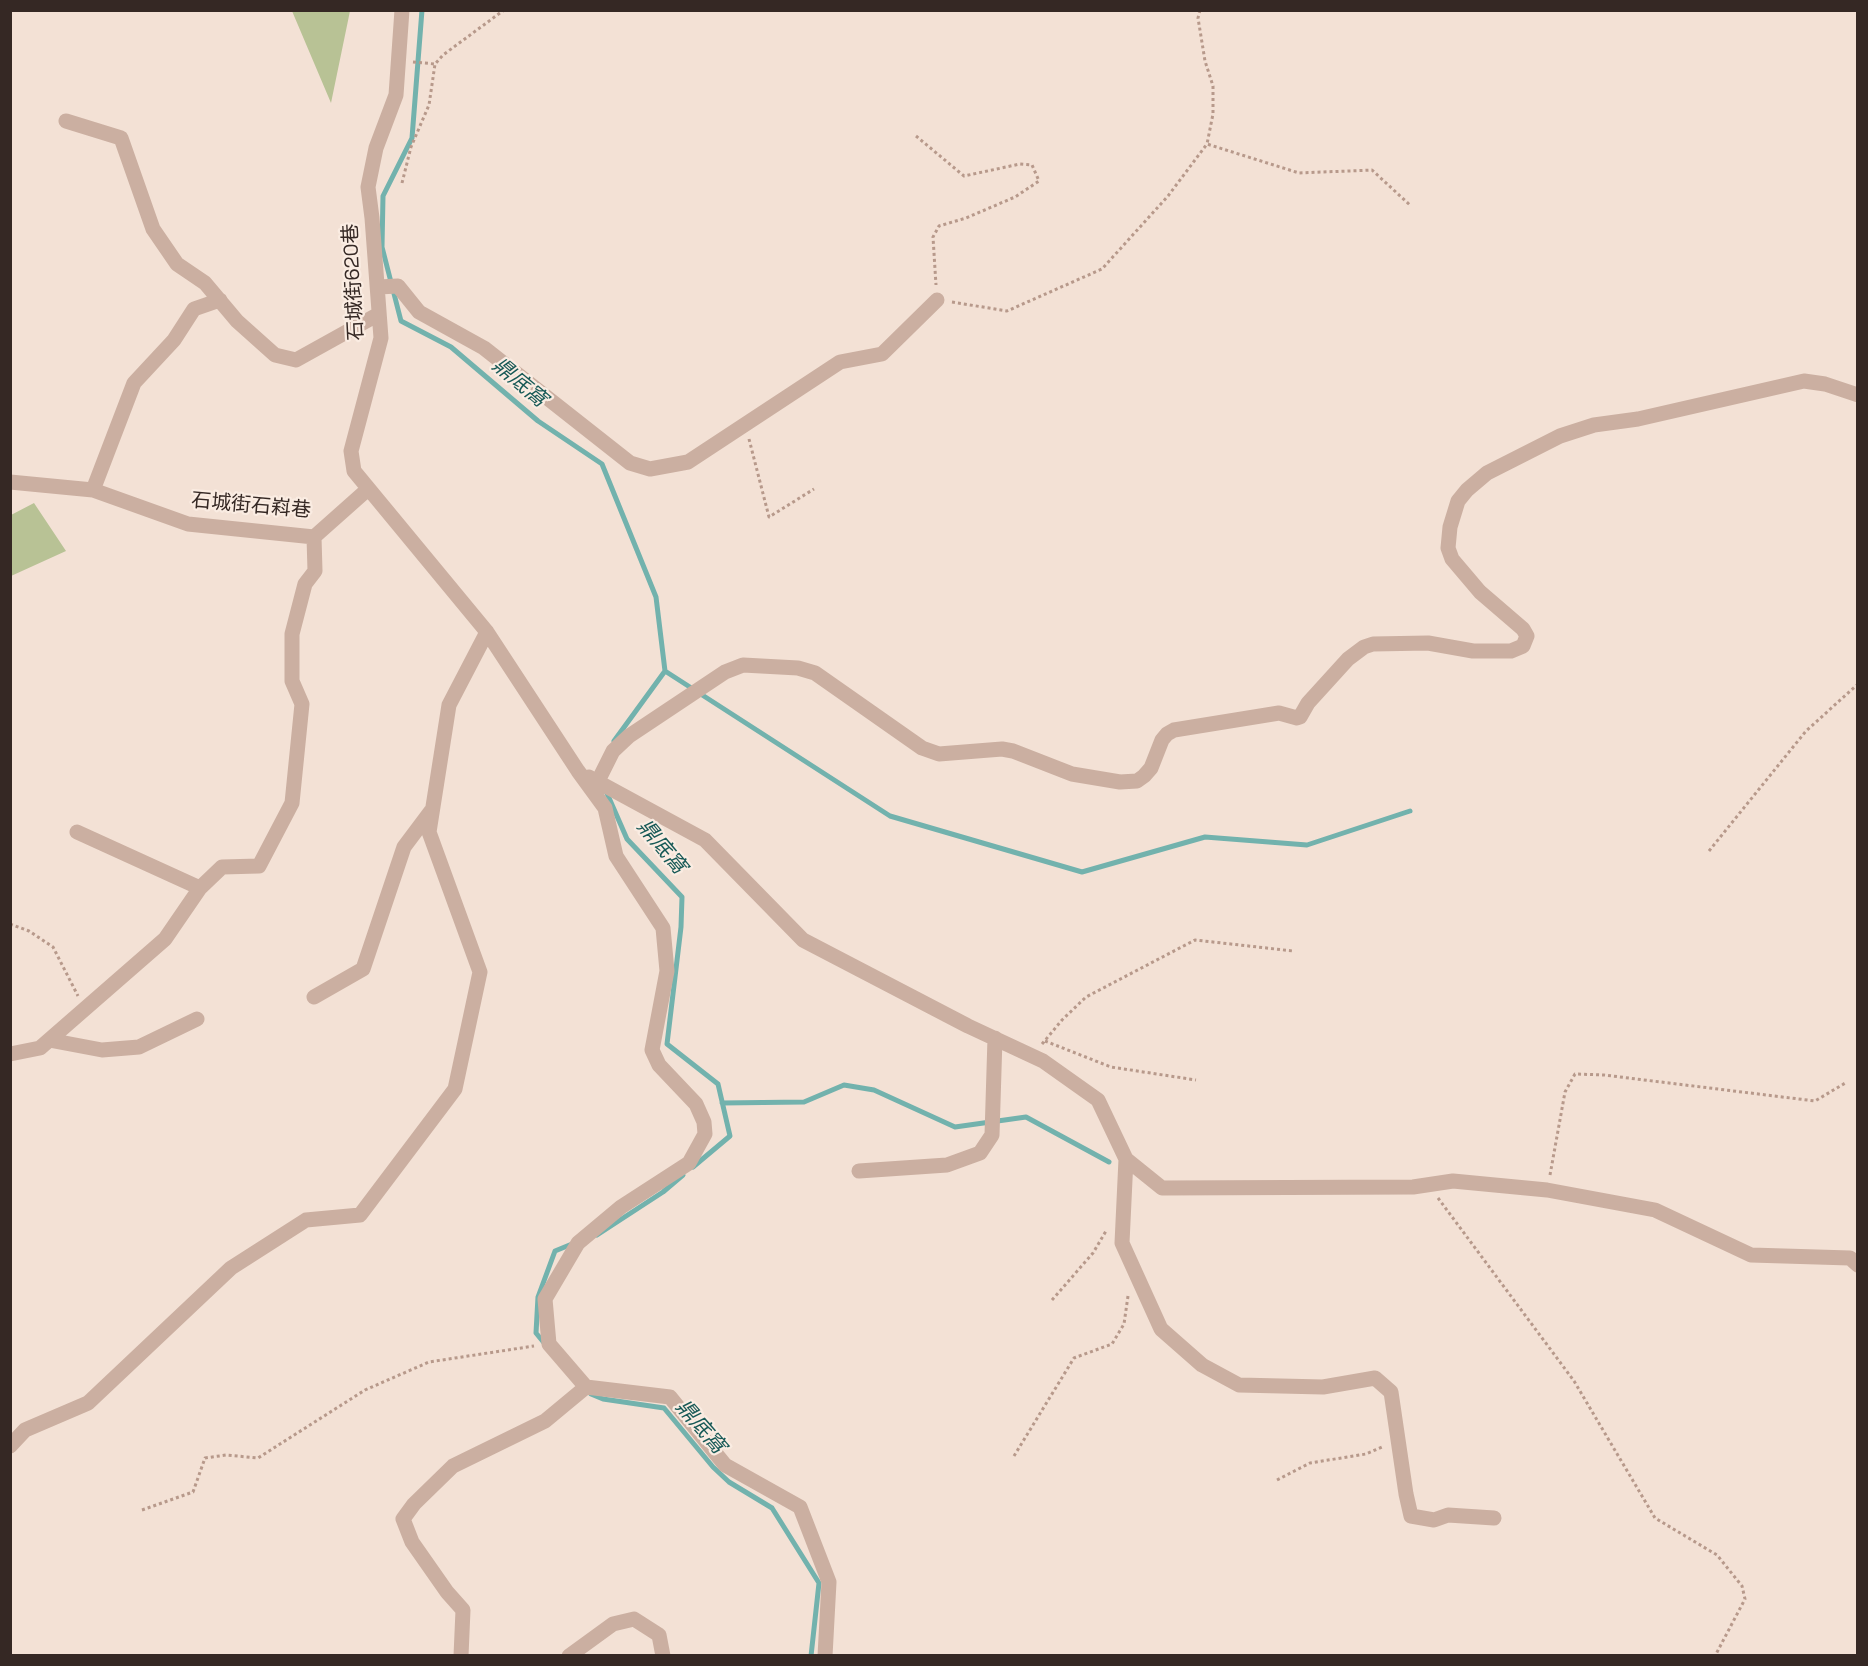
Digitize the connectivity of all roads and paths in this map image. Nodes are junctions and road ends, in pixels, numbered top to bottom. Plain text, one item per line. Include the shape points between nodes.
1 (402, 10) edge
2 (504, 10) edge
3 (1200, 10) edge
4 (66, 121) dead end
5 (916, 136) dead end
6 (1207, 144) junction
7 (402, 183) dead end
8 (1411, 206) dead end
9 (378, 287) junction
10 (220, 300) junction
11 (937, 300) junction
12 (377, 315) junction
13 (1857, 394) edge
14 (745, 424) junction
15 (10, 482) edge
16 (368, 489) junction
17 (814, 489) dead end
18 (93, 490) junction
19 (314, 537) junction
20 (487, 632) junction
21 (1857, 684) edge
22 (578, 771) junction
23 (598, 781) junction
24 (433, 808) junction
25 (77, 832) dead end
26 (1709, 851) dead end
27 (200, 888) junction
28 (10, 924) edge
29 (1293, 951) dead end
30 (314, 997) dead end
31 (86, 1009) junction
32 (197, 1019) dead end
33 (995, 1038) junction
34 (49, 1040) junction
35 (1045, 1041) junction
36 (10, 1054) edge
37 (1035, 1058) junction
38 (1196, 1080) dead end
39 (1848, 1082) dead end
40 (1126, 1159) junction
41 (860, 1171) dead end
42 (1428, 1185) junction
43 (1547, 1190) junction
44 (1123, 1229) junction
45 (1857, 1265) edge
46 (1128, 1294) dead end
47 (1052, 1300) dead end
48 (549, 1344) junction
49 (586, 1387) junction
50 (1398, 1440) junction
51 (10, 1446) edge
52 (1014, 1456) dead end
53 (1277, 1480) dead end
54 (142, 1510) dead end
55 (1494, 1518) dead end
56 (461, 1656) edge
57 (569, 1656) edge
58 (663, 1656) edge
59 (825, 1656) edge
60 (1715, 1656) edge

1 - 9 street, 石城街620巷 via 396,95 376,148 368,186
2 - 7 path via 435,64 429,105 411,147
3 - 6 path via 1205,61 1213,86 1214,114
4 - 10 street via 121,138 153,229 177,264 205,283
5 - 11 path via 964,176 1020,164 1032,165 1039,180 1015,197 939,226 933,237
6 - 8 path via 1299,173 1372,170
6 - 11 path via 1168,196 1102,268 1007,310
9 - 12 street, 石城街620巷
9 - 14 street via 398,286 419,312 484,348 630,462 650,469 688,462
10 - 12 street via 275,355 296,360
10 - 18 street via 194,309 174,340 134,383
11 - 14 street via 882,354 840,362
12 - 16 street, 石城街620巷 via 381,338 351,451 354,471
13 - 23 street via 1804,381 1638,419 1594,425 1560,436 1487,473 1458,501 1448,548 1452,559 1480,592 1523,629 1527,636 1523,646 1511,651 1473,651 1428,643 1364,647 1332,676 1300,717 1279,713 1174,730 1162,740 1151,768 1137,781 1072,774 1002,749 939,754 922,748 815,673 742,664 629,736 613,751
14 - 17 path via 770,517
15 - 18 street, 石城街石嵙巷
16 - 19 street, 石城街石嵙巷
16 - 20 street, 石城街620巷
18 - 19 street, 石城街石嵙巷 via 188,524
19 - 27 street via 315,571 305,584 292,634 292,681 302,704 292,803 259,866 222,867
20 - 22 street, 石城街620巷
20 - 24 street via 449,705
21 - 26 path via 1806,731
22 - 23 street
22 - 48 street, 石城街620巷 via 605,808 616,855 663,928 667,971 652,1050 659,1065 696,1104 705,1134 689,1162 621,1207 578,1243 545,1299
23 - 33 street via 705,840 803,940
24 - 30 street via 404,847 363,969
24 - 51 street via 429,832 480,972 455,1089 360,1215 306,1220 231,1269 88,1402 25,1430
25 - 27 street
27 - 31 street via 165,939
28 - 31 path via 30,931 53,947
29 - 35 path via 1195,940 1086,997
31 - 34 street
32 - 34 street via 139,1047 102,1050
33 - 37 street
33 - 41 street via 992,1135 980,1153 947,1165
34 - 36 street via 40,1048
35 - 37 path
35 - 38 path via 1111,1067
37 - 40 street via 1098,1100
39 - 43 path via 1815,1101 1575,1074 1565,1092
40 - 42 street via 1162,1188
40 - 44 street
42 - 43 street via 1453,1181
42 - 60 path via 1574,1381 1655,1518 1717,1555 1742,1586 1745,1599
43 - 45 street via 1655,1210 1751,1255 1850,1258
44 - 47 path via 1104,1231 1093,1253
44 - 50 street via 1122,1243 1161,1329 1202,1365 1239,1385 1323,1386 1375,1378 1391,1392
46 - 52 path via 1124,1324 1112,1344 1074,1358
48 - 49 street
48 - 54 path via 429,1362 365,1390 258,1458 205,1458 193,1492
49 - 56 street via 545,1421 453,1466 403,1519 412,1542 463,1610
49 - 59 street via 670,1397 725,1465 800,1508 829,1582
50 - 53 path via 1366,1454 1310,1463
50 - 55 street via 1411,1516 1434,1520 1448,1515
57 - 58 street via 613,1624 634,1619 659,1635

